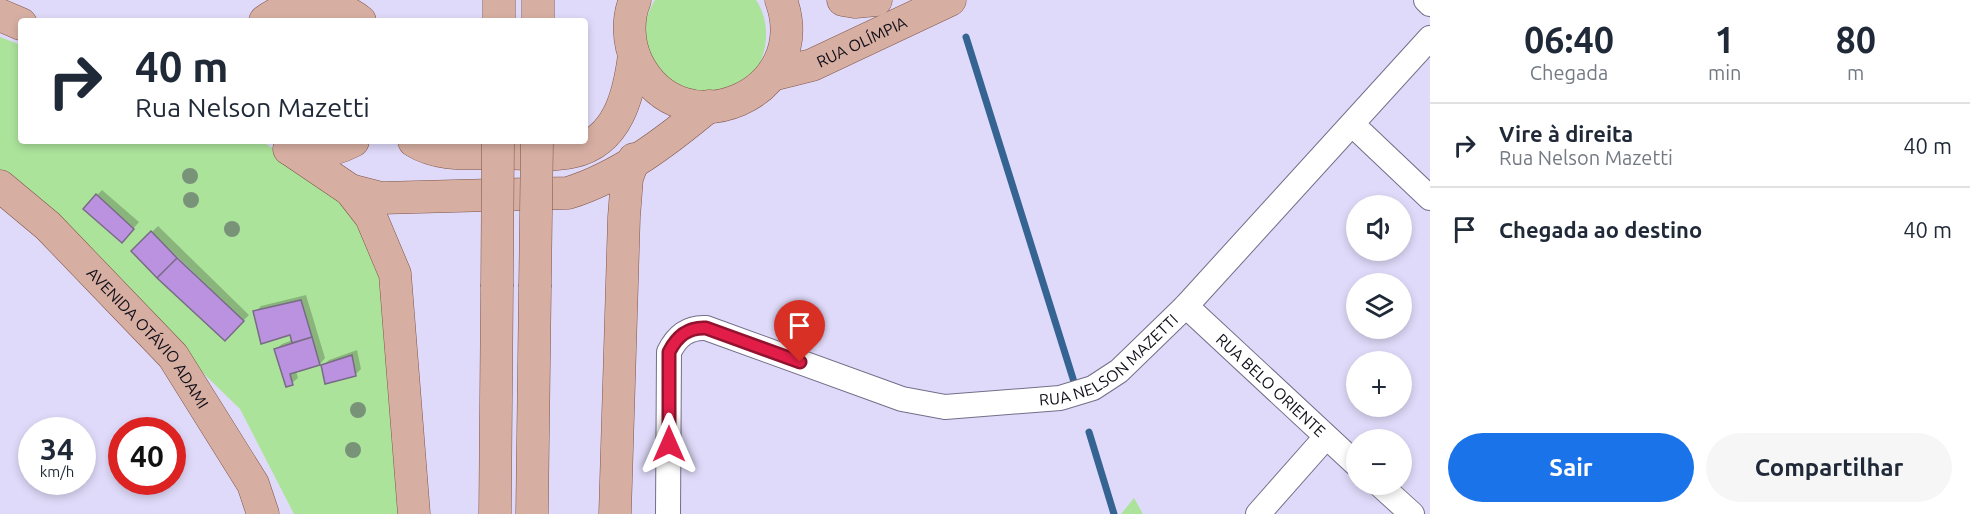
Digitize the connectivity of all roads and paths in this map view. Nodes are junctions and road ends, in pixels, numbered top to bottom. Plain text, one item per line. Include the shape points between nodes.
1 (499, 0) edge
2 (538, 0) edge
3 (635, 0) edge
4 (781, 0) edge
5 (843, 0) edge
6 (876, 0) edge
7 (950, 0) edge
8 (1426, 0) edge
9 (1430, 4) edge
10 (347, 9) edge
11 (0, 15) edge
12 (270, 18) edge
13 (499, 18) edge
14 (538, 18) edge
15 (18, 23) edge
16 (1430, 38) edge
17 (634, 55) junction
18 (772, 75) junction
19 (710, 106) junction
20 (1353, 125) junction
21 (348, 144) edge
22 (420, 144) edge
23 (498, 144) edge
24 (537, 144) edge
25 (282, 146) edge
26 (634, 159) junction
27 (0, 186) edge
28 (350, 190) junction
29 (1430, 198) edge
30 (1186, 306) junction
31 (1326, 437) junction
32 (1346, 455) edge
33 (1391, 495) edge
34 (263, 514) edge
35 (414, 514) edge
36 (495, 514) edge
37 (532, 514) edge
38 (615, 514) edge
39 (668, 514) edge
40 (1258, 514) edge
41 (1413, 514) edge

1 - 13 main road
2 - 14 main road
3 - 17 main road via 629,34
4 - 18 main road via 787,36
5 - 6 main road, RUA OLÍMPIA
7 - 18 main road, RUA OLÍMPIA via 812,65
8 - 9 street
10 - 12 main road via 312,3 288,8
11 - 15 main road
16 - 20 street, RUA NELSON MAZETTI
17 - 19 main road via 643,74 657,89 676,101 696,107
17 - 22 main road via 630,87 621,109 610,130 594,144 572,153 439,153
18 - 19 main road via 738,102
19 - 26 main road
20 - 29 street
20 - 30 street, RUA NELSON MAZETTI
21 - 25 main road via 315,154
23 - 36 main road, bridge
24 - 37 main road, bridge
25 - 28 main road
26 - 28 main road via 593,185 568,193 381,198
26 - 38 main road via 627,178 624,217
27 - 34 main road, AVENIDA OTÁVIO ADAMI via 48,226 173,356 253,484
28 - 35 main road via 371,217 395,274
30 - 31 street, RUA BELO ORIENTE
30 - 39 street, RUA NELSON MAZETTI via 1119,370 1093,388 1060,398 945,407 902,399 694,327 669,352
31 - 32 street, RUA BELO ORIENTE
31 - 40 street
33 - 41 street

